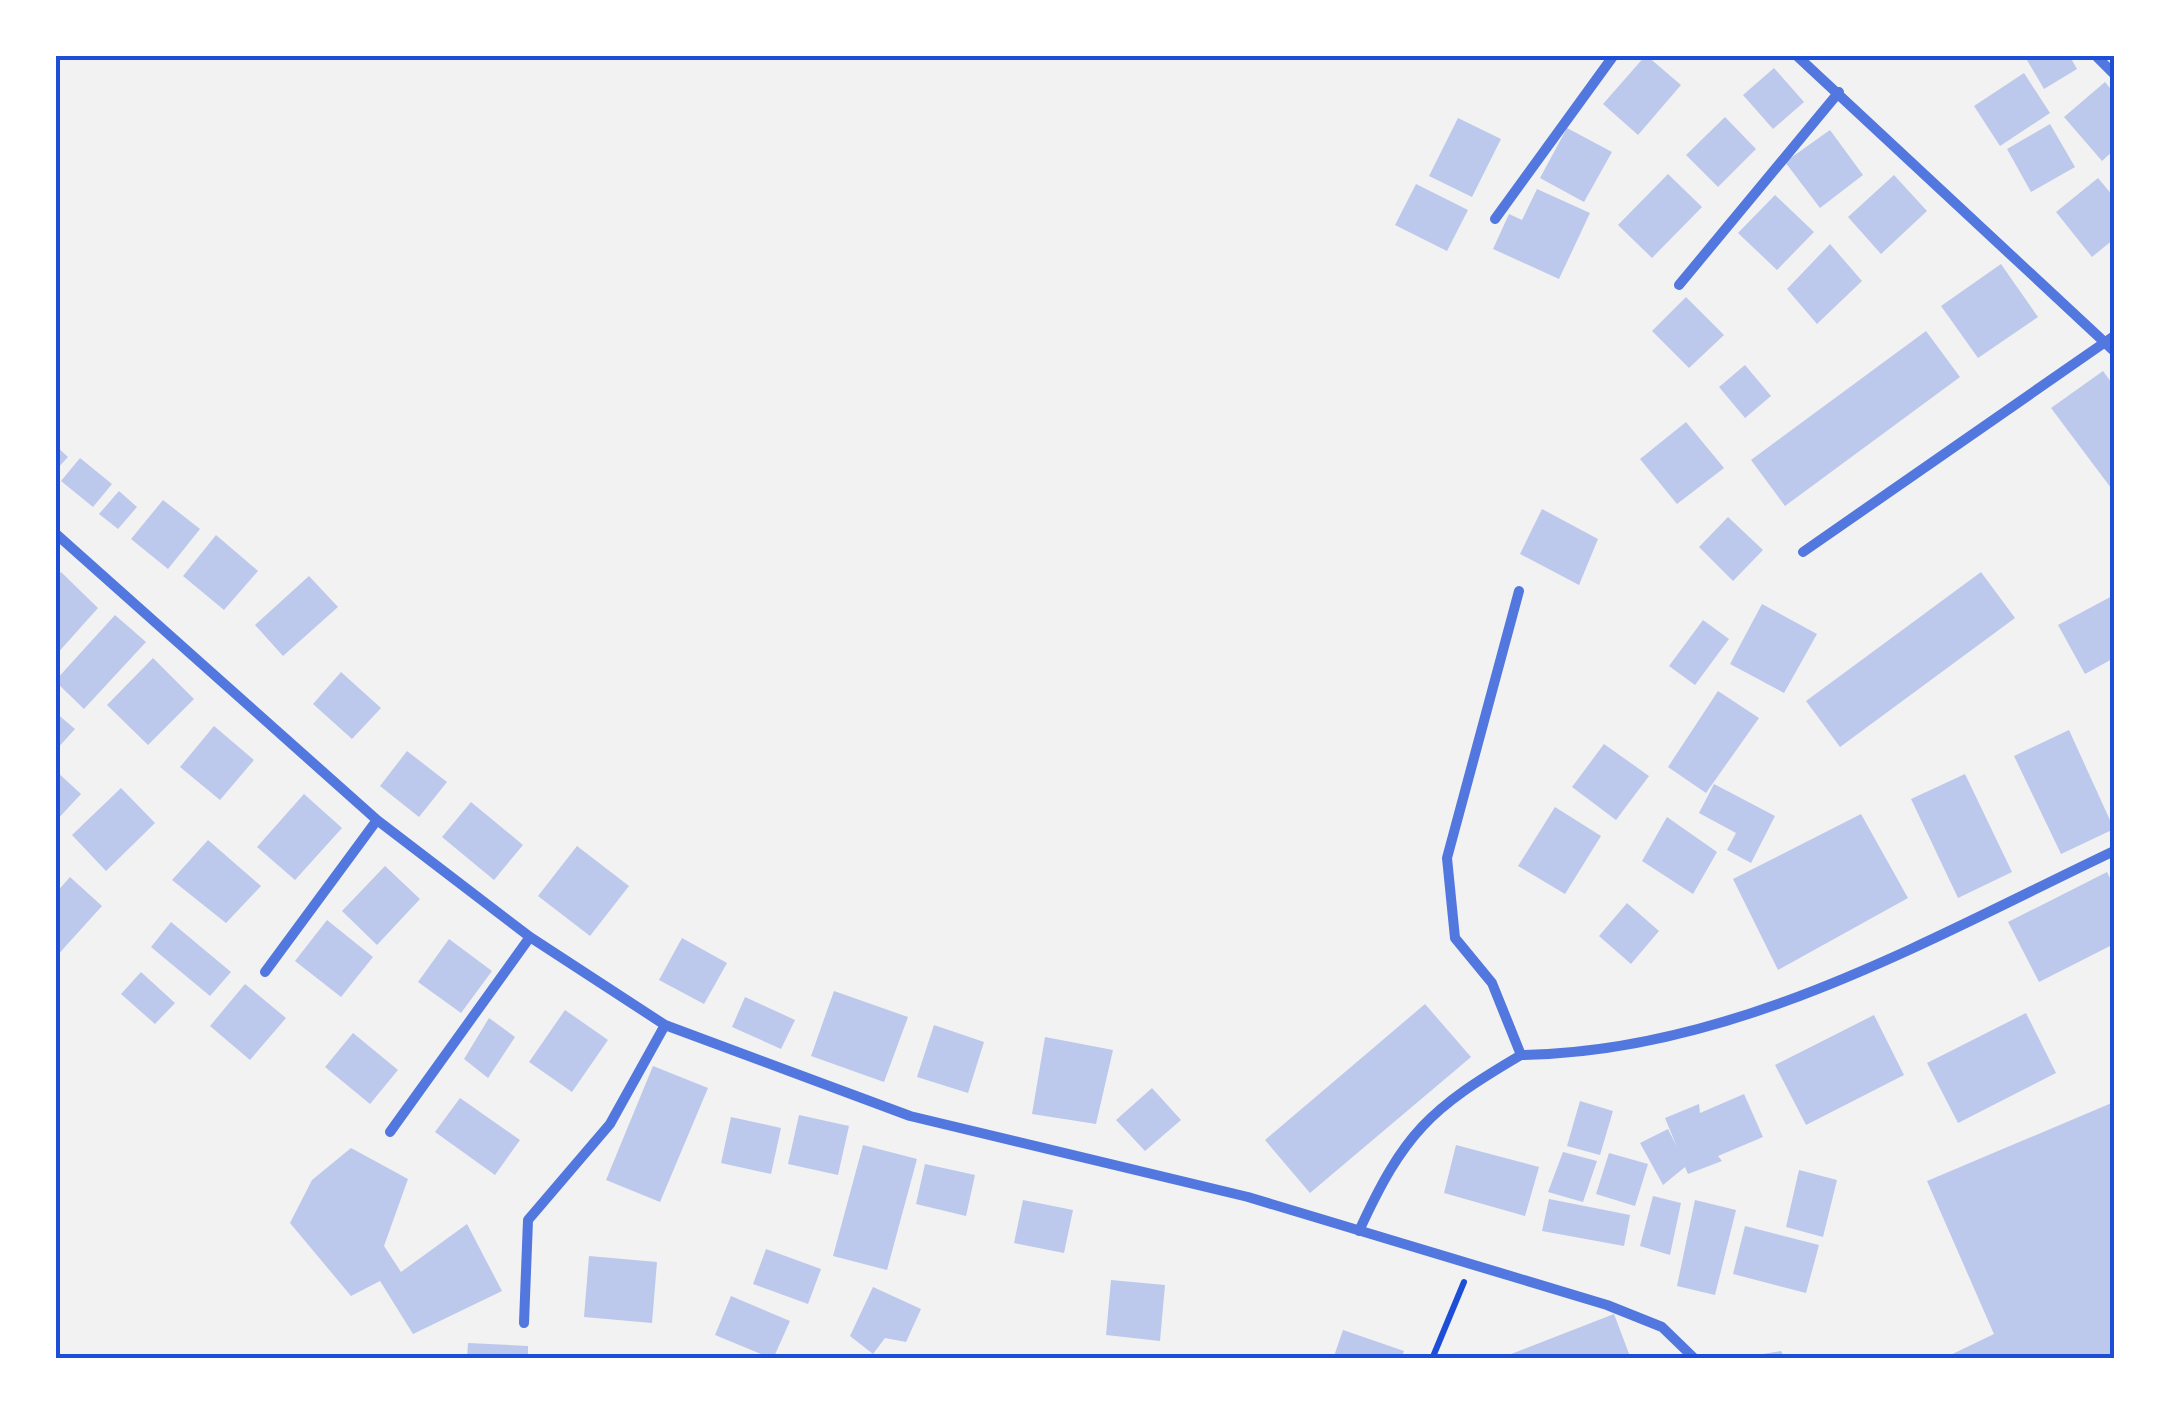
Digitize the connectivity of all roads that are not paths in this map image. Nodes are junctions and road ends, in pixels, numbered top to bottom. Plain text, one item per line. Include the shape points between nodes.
1 (1614, 55) edge
2 (1796, 55) edge
3 (2095, 55) edge
4 (2114, 74) edge
5 (1839, 92) junction
6 (1496, 219) dead end
7 (1679, 285) dead end
8 (2109, 339) edge
9 (2114, 351) edge
10 (55, 533) edge
11 (1803, 552) dead end
12 (1519, 591) dead end
13 (376, 820) junction
14 (2114, 850) edge
15 (530, 938) junction
16 (265, 972) dead end
17 (665, 1025) junction
18 (1521, 1054) junction
19 (390, 1132) dead end
20 (1359, 1230) junction
21 (524, 1323) dead end
22 (1695, 1359) edge

1 - 6 street
2 - 5 street
3 - 4 street
5 - 7 street
5 - 8 street
8 - 9 street
8 - 11 street
10 - 13 street
12 - 18 street via 1447,858 1455,938 1492,983
13 - 15 street
13 - 16 street
14 - 18 street via 1769,1010 1607,1050
15 - 17 street
15 - 19 street
17 - 20 street via 910,1116
17 - 21 street via 610,1124 528,1220
18 - 20 street via 1465,1088 1417,1130
20 - 22 street via 1636,1315 1662,1328

